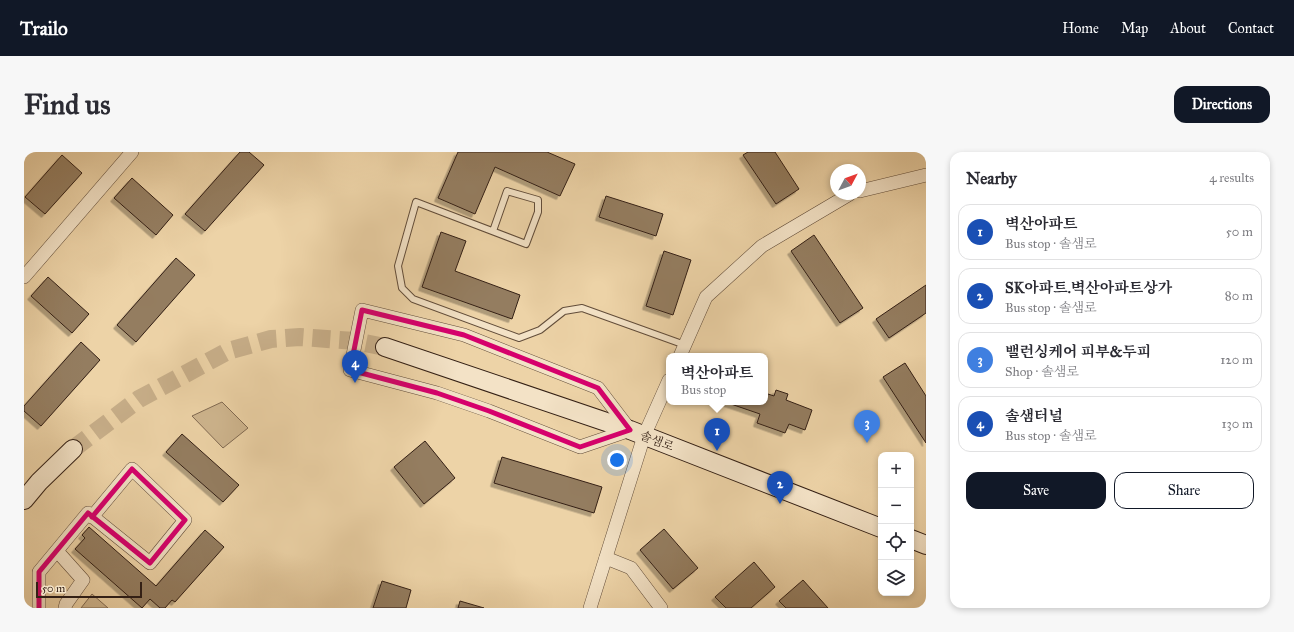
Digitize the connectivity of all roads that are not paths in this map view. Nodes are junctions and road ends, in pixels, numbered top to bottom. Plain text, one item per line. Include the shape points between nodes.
1 (132, 152) edge
2 (926, 175) edge
3 (866, 190) edge
4 (840, 200) edge
5 (493, 231) junction
6 (24, 277) edge
7 (385, 347) tunnel mouth
8 (682, 350) edge
9 (666, 385) edge
10 (637, 433) junction
11 (73, 450) tunnel mouth
12 (24, 500) edge
13 (92, 517) junction
14 (878, 527) edge
15 (57, 551) junction
16 (606, 558) junction
17 (39, 608) edge
18 (65, 608) edge
19 (590, 608) edge
20 (662, 608) edge

1 - 6 street
2 - 3 street
4 - 8 street via 762,246 728,276 706,297
5 - 5 lane via 526,244 538,212 538,200 507,191
5 - 8 lane via 416,202 398,266 402,288 413,299 519,338 540,330 564,311 582,308
7 - 10 main road, 솔샘로
9 - 10 street
10 - 10 street via 598,388 464,335 362,310 350,370 437,393 580,447
10 - 14 main road, 솔샘로
10 - 16 street
11 - 12 main road via 38,482
13 - 13 street via 150,563 185,520 132,469
13 - 15 street via 88,514
15 - 17 street via 39,572
15 - 18 street via 83,580
16 - 19 street
16 - 20 street via 631,568

